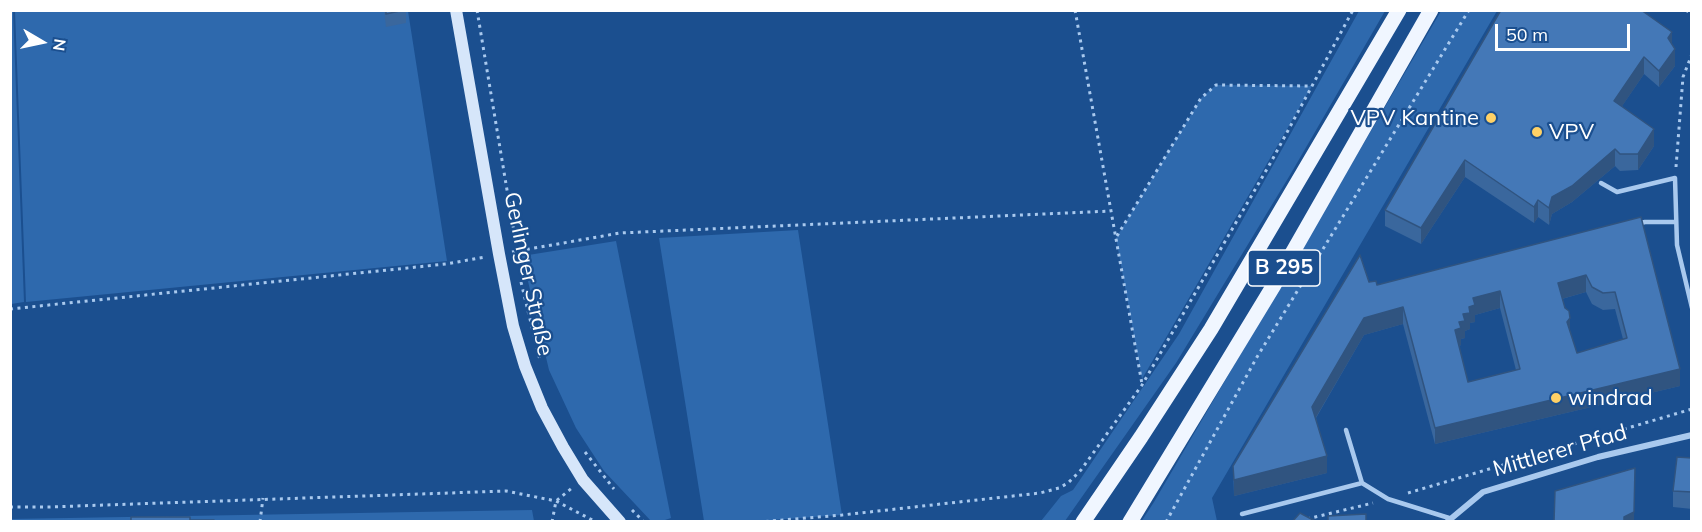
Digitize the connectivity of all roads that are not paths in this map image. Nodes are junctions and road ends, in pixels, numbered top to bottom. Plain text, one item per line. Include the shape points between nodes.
1 (456, 10) edge
2 (1399, 10) edge
3 (1431, 10) edge
4 (1601, 183) dead end
5 (1676, 222) junction
6 (1634, 225) edge
7 (1692, 308) edge
8 (1346, 430) dead end
9 (1692, 435) edge
10 (1362, 483) junction
11 (1242, 514) dead end
12 (1448, 520) edge
13 (620, 522) edge
14 (1083, 522) edge
15 (1130, 522) edge

1 - 13 main road, Gerlinger Straße via 499,254 525,366 542,408 583,480
2 - 14 main road, B 295 via 1211,329
3 - 15 main road, B 295 via 1274,285
4 - 5 lane via 1617,192 1675,178
5 - 6 lane
5 - 7 lane via 1677,245
8 - 10 lane
9 - 12 street, Mittlerer Pfad via 1598,457 1483,492
10 - 11 lane
10 - 12 lane via 1388,499

